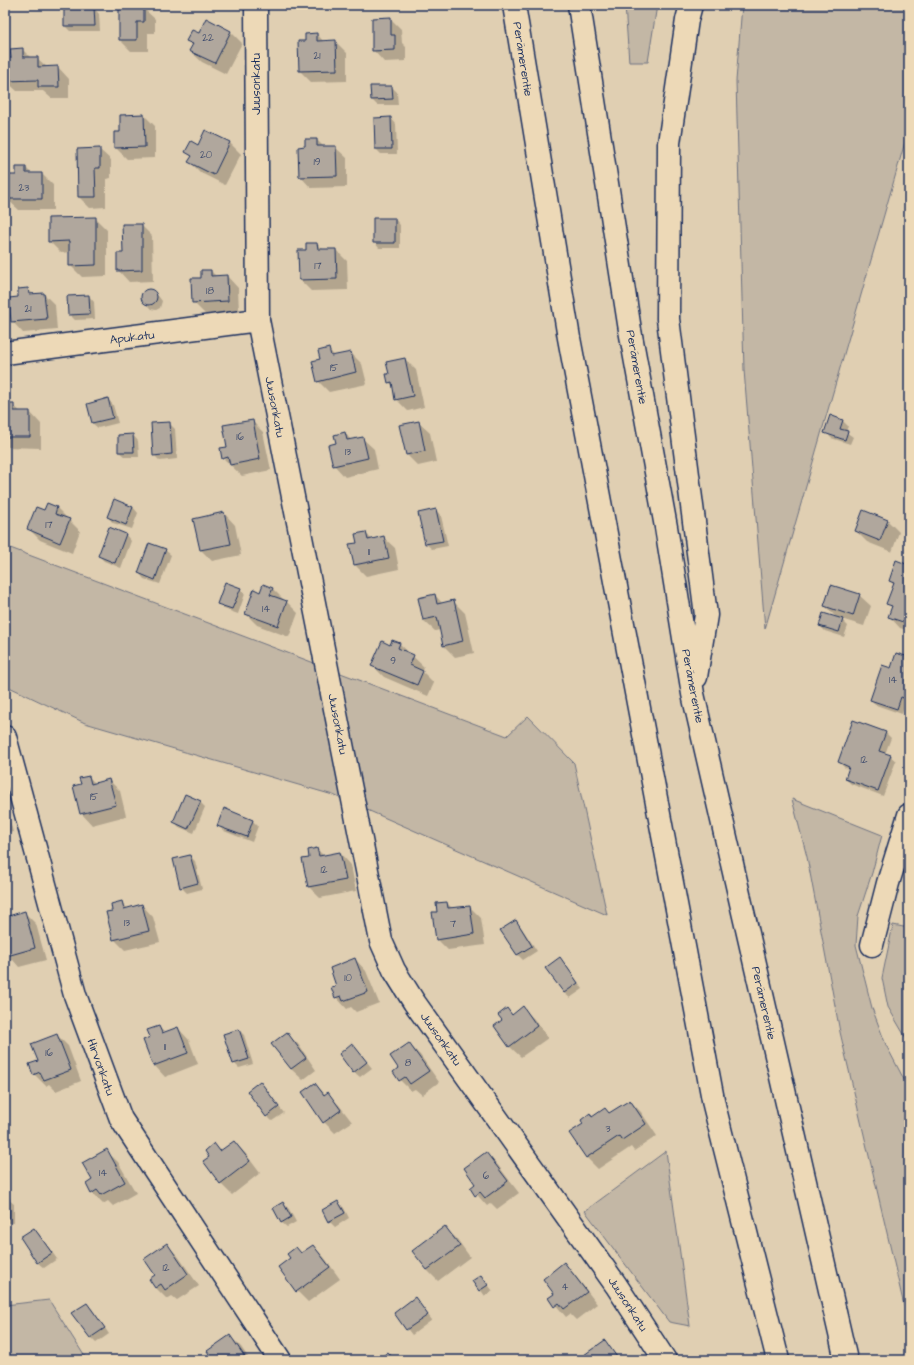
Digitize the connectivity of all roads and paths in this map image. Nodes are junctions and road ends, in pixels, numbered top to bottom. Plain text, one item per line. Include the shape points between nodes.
1 (256, 5) edge
2 (514, 5) edge
3 (580, 5) edge
4 (691, 5) edge
5 (258, 320) junction
6 (5, 353) edge
7 (693, 694) junction
8 (5, 737) edge
9 (909, 815) edge
10 (872, 945) dead end
11 (280, 1360) edge
12 (665, 1360) edge
13 (778, 1360) edge
14 (846, 1360) edge

1 - 5 main road, Juusonkatu
2 - 13 main road, Perämerentie via 569,338 714,1105
3 - 7 main road, Perämerentie via 630,330
4 - 7 main road via 669,143 668,319 706,615
5 - 6 main road, Apukatu
5 - 12 main road, Juusonkatu via 381,941 394,970 414,1002 616,1285
7 - 14 main road, Perämerentie
8 - 11 main road, Hirvonkatu via 75,995 121,1119
9 - 10 main road

